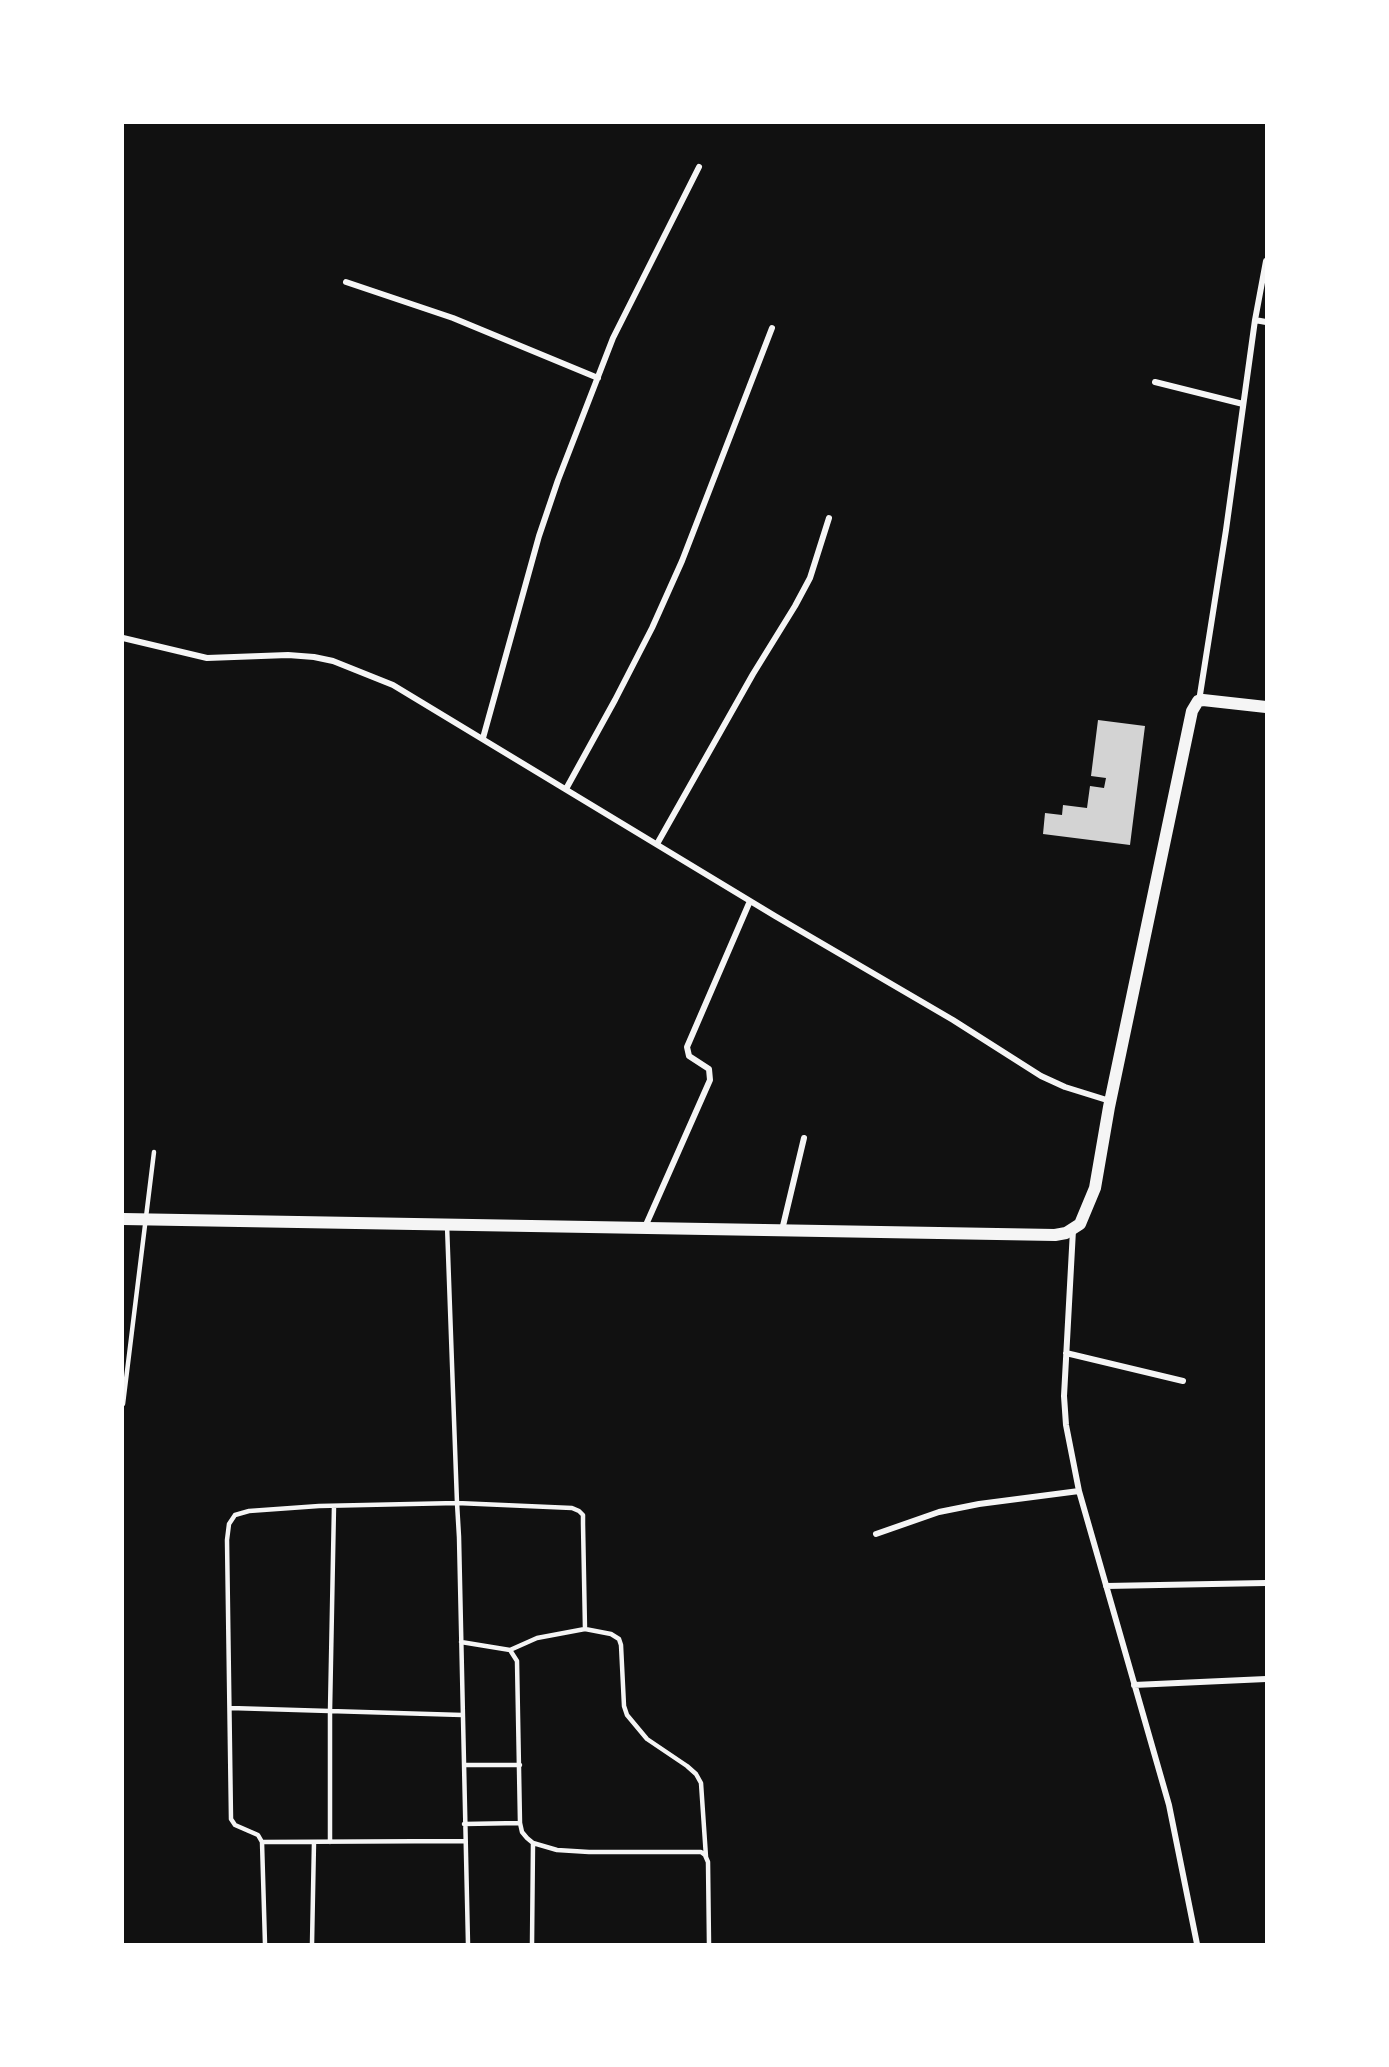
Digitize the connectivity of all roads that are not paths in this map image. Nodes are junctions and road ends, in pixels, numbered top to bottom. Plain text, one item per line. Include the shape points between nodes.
1 (699, 167) dead end
2 (1266, 261) edge
3 (346, 282) dead end
4 (1255, 320) junction
5 (1266, 322) edge
6 (772, 328) dead end
7 (598, 378) junction
8 (1155, 382) dead end
9 (1243, 404) junction
10 (830, 518) dead end
11 (123, 638) edge
12 (1198, 701) junction
13 (1266, 707) edge
14 (483, 738) junction
15 (566, 789) junction
16 (657, 844) junction
17 (750, 901) junction
18 (1110, 1101) junction
19 (804, 1138) dead end
20 (154, 1152) dead end
21 (146, 1218) junction
22 (123, 1219) edge
23 (447, 1225) junction
24 (645, 1227) junction
25 (1073, 1229) junction
26 (782, 1231) junction
27 (1066, 1353) junction
28 (1183, 1382) dead end
29 (123, 1404) edge
30 (1079, 1491) junction
31 (456, 1503) junction
32 (334, 1506) junction
33 (876, 1534) dead end
34 (1266, 1583) edge
35 (1106, 1586) junction
36 (585, 1629) junction
37 (461, 1642) junction
38 (510, 1650) junction
39 (1266, 1679) edge
40 (1134, 1685) junction
41 (230, 1708) junction
42 (330, 1711) junction
43 (462, 1715) junction
44 (464, 1765) junction
45 (520, 1765) junction
46 (520, 1823) junction
47 (464, 1824) junction
48 (465, 1841) junction
49 (262, 1842) junction
50 (314, 1842) junction
51 (330, 1842) junction
52 (532, 1843) junction
53 (706, 1857) junction
54 (265, 1944) edge
55 (312, 1944) edge
56 (468, 1944) edge
57 (532, 1944) edge
58 (709, 1944) edge
59 (1197, 1944) edge

1 - 7 street
2 - 4 street
3 - 7 street via 453,318
4 - 5 street
4 - 9 street
6 - 15 street via 678,570 652,628
7 - 14 street via 539,536
8 - 9 street
9 - 12 street
10 - 16 street via 800,597
11 - 14 street via 207,658 288,655 333,661 393,684
12 - 13 main road
12 - 18 main road via 1191,711
14 - 15 street
15 - 16 street
16 - 17 street
17 - 18 street via 1041,1076
17 - 24 street via 687,1047 689,1056 709,1069 710,1080
18 - 25 main road via 1095,1188 1080,1224
19 - 26 street
20 - 21 lane
21 - 22 main road
21 - 23 main road
21 - 29 lane
23 - 24 main road
23 - 31 lane
24 - 26 main road
25 - 26 main road via 1055,1235
25 - 27 street
27 - 28 street
27 - 30 street via 1066,1425
30 - 33 street via 939,1512
30 - 35 street
31 - 32 lane
31 - 36 lane via 579,1511 584,1524
31 - 37 lane
32 - 41 lane via 249,1511 235,1515 229,1524
32 - 42 lane
34 - 35 street
35 - 40 street
36 - 38 lane via 537,1638
36 - 53 lane via 619,1639 627,1715 647,1739 687,1766 701,1783
37 - 38 lane
37 - 43 lane
38 - 45 lane via 519,1673
39 - 40 street
40 - 59 street via 1169,1805
41 - 42 lane
41 - 49 lane via 232,1823 258,1835
42 - 43 lane
42 - 51 lane
43 - 44 lane
44 - 45 lane
44 - 47 lane
45 - 46 lane
46 - 47 lane
46 - 52 lane
47 - 48 lane
48 - 51 lane
48 - 56 lane
49 - 50 lane
49 - 54 lane
50 - 51 lane
50 - 55 lane
52 - 53 lane via 544,1848 589,1852 692,1850
52 - 57 lane
53 - 58 lane

